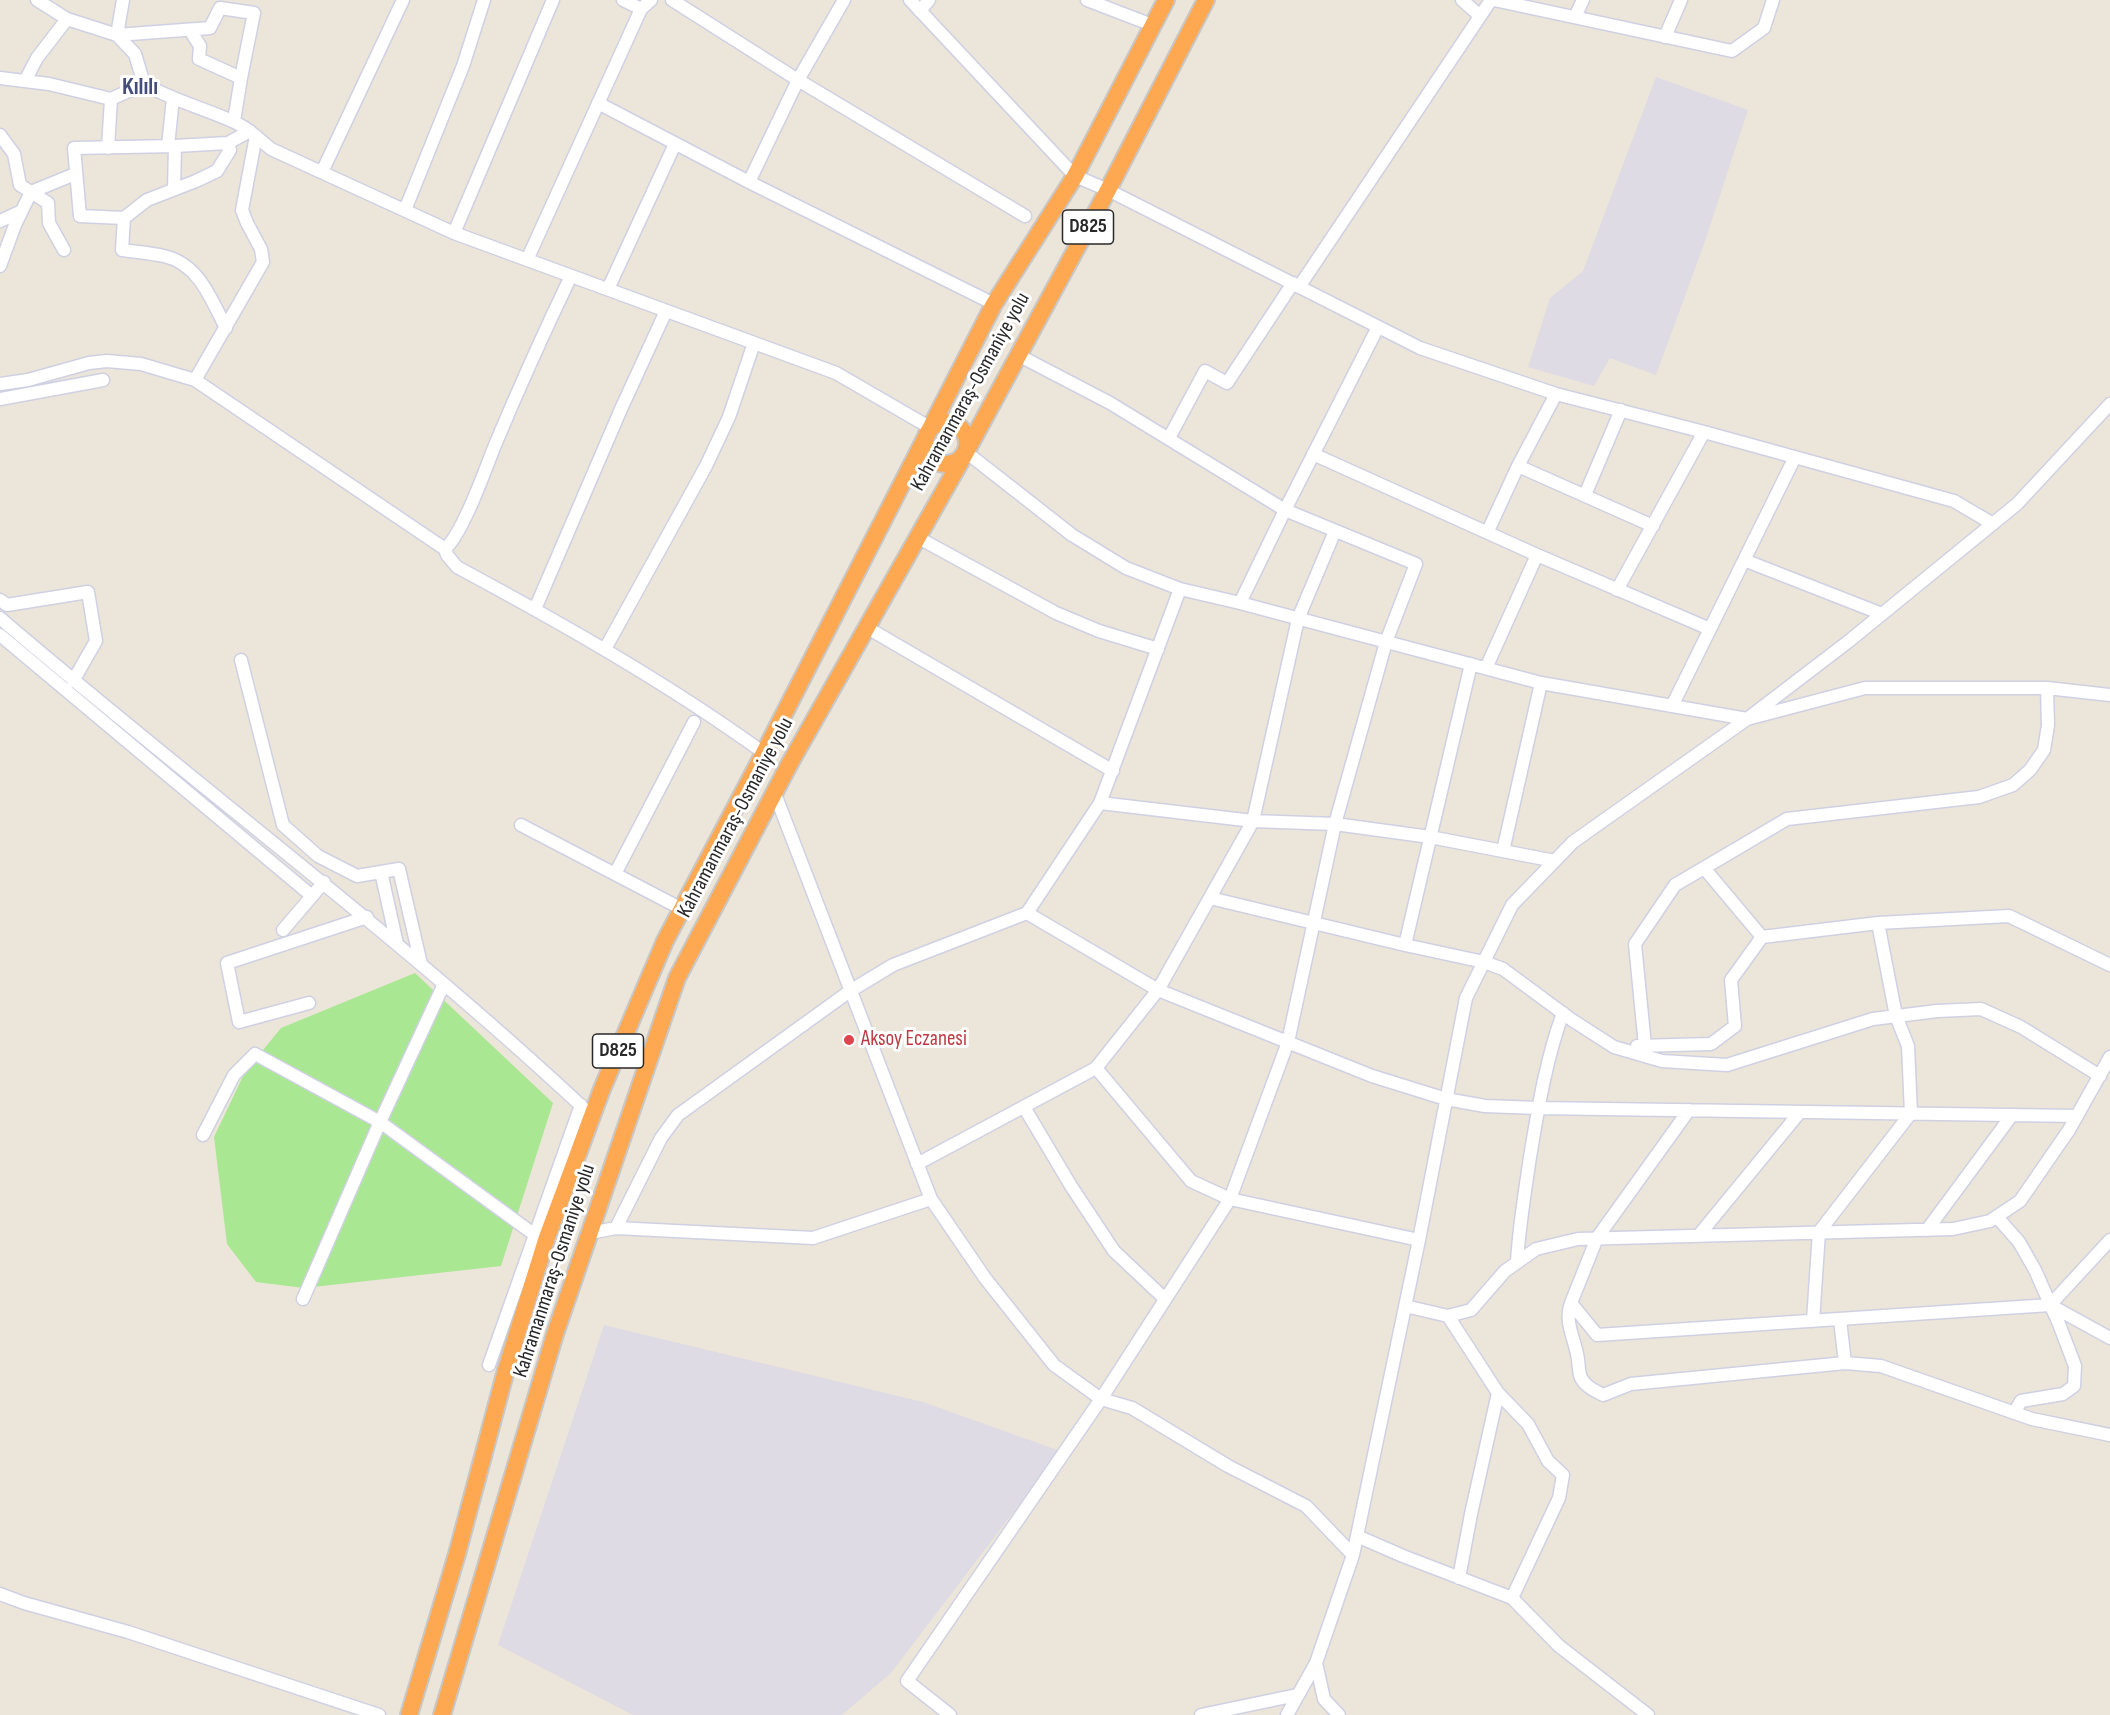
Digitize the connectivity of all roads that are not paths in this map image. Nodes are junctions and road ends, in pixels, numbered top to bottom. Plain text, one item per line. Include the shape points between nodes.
1 (37, 0) edge
2 (123, 0) edge
3 (403, 0) edge
4 (484, 0) edge
5 (553, 0) edge
6 (623, 0) edge
7 (651, 0) edge
8 (672, 0) edge
9 (844, 0) edge
10 (910, 0) edge
11 (929, 0) edge
12 (1087, 0) edge
13 (1166, 0) edge
14 (1206, 0) edge
15 (1462, 0) edge
16 (1492, 0) edge
17 (1583, 0) edge
18 (1681, 0) edge
19 (1773, 0) edge
20 (641, 9) junction
21 (920, 11) junction
22 (1480, 16) junction
23 (1575, 17) junction
24 (67, 19) junction
25 (1152, 25) junction
26 (190, 30) junction
27 (117, 35) junction
28 (1665, 37) junction
29 (0, 78) edge
30 (241, 78) junction
31 (798, 80) junction
32 (25, 81) junction
33 (144, 84) junction
34 (173, 98) junction
35 (111, 99) junction
36 (598, 103) junction
37 (234, 121) junction
38 (253, 134) junction
39 (0, 135) edge
40 (228, 143) junction
41 (675, 144) junction
42 (171, 146) junction
43 (108, 148) junction
44 (321, 172) junction
45 (75, 174) junction
46 (1076, 176) junction
47 (749, 182) junction
48 (174, 189) junction
49 (1108, 190) junction
50 (31, 192) junction
51 (405, 210) junction
52 (22, 211) junction
53 (1025, 216) dead end
54 (124, 218) junction
55 (0, 221) edge
56 (454, 233) junction
57 (64, 250) dead end
58 (527, 260) junction
59 (0, 266) edge
60 (570, 276) junction
61 (1296, 285) junction
62 (608, 289) junction
63 (994, 304) junction
64 (666, 311) junction
65 (1378, 327) junction
66 (226, 328) junction
67 (754, 343) junction
68 (1018, 355) junction
69 (103, 380) dead end
70 (195, 380) junction
71 (0, 384) edge
72 (1556, 394) junction
73 (0, 399) edge
74 (2110, 404) edge
75 (1621, 410) junction
76 (928, 431) junction
77 (1704, 432) junction
78 (1169, 438) junction
79 (1313, 454) junction
80 (964, 455) junction
81 (1795, 457) junction
82 (1518, 466) junction
83 (1585, 495) junction
84 (1285, 510) junction
85 (1993, 524) junction
86 (1653, 526) junction
87 (1335, 531) junction
88 (1488, 531) junction
89 (917, 537) junction
90 (445, 549) junction
91 (1537, 555) junction
92 (1744, 560) junction
93 (1180, 590) junction
94 (1617, 590) junction
95 (0, 600) edge
96 (1240, 603) junction
97 (535, 609) junction
98 (1882, 614) junction
99 (0, 618) edge
100 (1298, 619) junction
101 (866, 627) junction
102 (1710, 629) junction
103 (0, 635) edge
104 (1386, 642) junction
105 (605, 649) junction
106 (1158, 649) junction
107 (241, 660) dead end
108 (1471, 664) junction
109 (1486, 668) junction
110 (74, 681) junction
111 (1541, 683) junction
112 (2047, 688) junction
113 (2110, 694) edge
114 (1672, 706) junction
115 (1747, 718) junction
116 (694, 722) dead end
117 (764, 753) junction
118 (1113, 771) junction
119 (775, 794) junction
120 (1100, 803) junction
121 (1253, 821) junction
122 (1335, 824) junction
123 (521, 825) dead end
124 (1430, 837) junction
125 (1503, 851) junction
126 (1555, 861) junction
127 (1704, 868) junction
128 (381, 872) junction
129 (615, 874) junction
130 (324, 882) junction
131 (312, 896) junction
132 (1210, 898) junction
133 (682, 909) junction
134 (1027, 913) junction
135 (367, 917) junction
136 (1313, 923) junction
137 (1878, 923) junction
138 (283, 930) dead end
139 (1762, 937) junction
140 (397, 944) junction
141 (1405, 945) junction
142 (1484, 962) junction
143 (421, 964) junction
144 (2110, 965) edge
145 (444, 984) junction
146 (1158, 990) junction
147 (850, 991) junction
148 (309, 1003) dead end
149 (1563, 1013) junction
150 (1896, 1016) junction
151 (1288, 1042) junction
152 (1645, 1046) junction
153 (1614, 1047) junction
154 (2110, 1057) edge
155 (1096, 1068) junction
156 (2100, 1076) junction
157 (1446, 1100) junction
158 (1024, 1107) junction
159 (1538, 1108) junction
160 (586, 1110) junction
161 (1689, 1110) junction
162 (1800, 1112) junction
163 (1911, 1113) junction
164 (2012, 1114) junction
165 (2078, 1116) junction
166 (380, 1122) junction
167 (203, 1135) dead end
168 (917, 1164) junction
169 (930, 1199) junction
170 (1230, 1199) junction
171 (1997, 1217) junction
172 (616, 1228) junction
173 (1927, 1230) junction
174 (1819, 1232) junction
175 (590, 1233) junction
176 (535, 1235) junction
177 (1699, 1235) junction
178 (1597, 1238) junction
179 (1419, 1240) junction
180 (2110, 1240) edge
181 (1517, 1262) junction
182 (303, 1299) dead end
183 (1165, 1299) junction
184 (1572, 1303) junction
185 (2050, 1305) junction
186 (1405, 1306) junction
187 (1448, 1316) junction
188 (1840, 1320) junction
189 (1813, 1321) junction
190 (2110, 1338) edge
191 (1845, 1363) junction
192 (489, 1365) dead end
193 (1497, 1393) junction
194 (1101, 1399) junction
195 (2014, 1413) junction
196 (2110, 1435) edge
197 (1357, 1536) junction
198 (1353, 1555) junction
199 (1460, 1578) junction
200 (0, 1594) edge
201 (1512, 1598) junction
202 (1316, 1663) junction
203 (1298, 1695) junction
204 (379, 1715) edge
205 (409, 1715) edge
206 (442, 1715) edge
207 (950, 1715) edge
208 (1201, 1715) edge
209 (1287, 1715) edge
210 (1339, 1715) edge
211 (1648, 1715) edge

1 - 24 street
2 - 27 street
3 - 44 street
4 - 51 street via 463,66
5 - 56 street
6 - 20 street
7 - 20 street
8 - 31 street
9 - 31 street
10 - 21 street
11 - 21 street
12 - 25 street
13 - 25 highway, Kahramanmaraş-Osmaniye yolu / D825
14 - 49 highway, Kahramanmaraş-Osmaniye yolu / D825
15 - 22 street
16 - 22 street
16 - 23 street
17 - 23 street
18 - 28 street
19 - 28 street via 1764,28 1732,51
20 - 36 street
21 - 46 street
22 - 61 street
23 - 28 street
24 - 27 street
24 - 32 street
25 - 46 highway, Kahramanmaraş-Osmaniye yolu / D825
26 - 27 street
26 - 30 street via 200,46 199,59
26 - 30 street via 210,28 220,9 254,13
27 - 33 street via 135,54
29 - 32 street
30 - 37 street
31 - 47 street
31 - 53 street
32 - 35 street
33 - 34 street
33 - 35 street
34 - 37 street
34 - 42 street
35 - 43 street
36 - 41 street
36 - 58 street
37 - 38 street
38 - 40 street
38 - 44 street via 271,149
38 - 66 street via 242,210 261,249 263,262
39 - 50 street via 14,154 20,184
40 - 42 street
40 - 48 street via 230,150 217,171
41 - 47 street
41 - 62 street
42 - 43 street
42 - 48 street
43 - 45 street via 74,148
44 - 51 street
45 - 50 street
45 - 54 street via 80,216
46 - 49 street
46 - 63 highway, Kahramanmaraş-Osmaniye yolu / D825
47 - 63 street
48 - 54 street via 147,200
49 - 61 street
49 - 68 highway, Kahramanmaraş-Osmaniye yolu / D825
50 - 52 street
50 - 57 street via 48,203 50,223
51 - 56 street
52 - 55 street
52 - 59 street
54 - 66 street via 122,250 166,256 189,267 200,279
56 - 58 street
58 - 60 street
60 - 62 street
60 - 90 street via 468,510
61 - 65 street
61 - 78 street via 1227,383 1205,371
62 - 64 street
63 - 76 highway, Kahramanmaraş-Osmaniye yolu / D825
64 - 67 street
64 - 97 street
65 - 72 street via 1420,348
65 - 79 street
66 - 70 street
67 - 76 street via 836,374
67 - 105 street via 729,417 706,466
68 - 78 street
68 - 80 highway, Kahramanmaraş-Osmaniye yolu / D825
69 - 73 street
70 - 71 street via 141,364 107,361
70 - 90 street
72 - 75 street
72 - 82 street
74 - 85 street via 2017,504
75 - 77 street
75 - 83 street
76 - 80 highway via 925,448 934,460 947,464
76 - 80 highway via 941,422 955,423 967,439
76 - 117 highway, Kahramanmaraş-Osmaniye yolu / D825
77 - 81 street
77 - 86 street
78 - 84 street
79 - 84 street
79 - 88 street
80 - 89 highway, Kahramanmaraş-Osmaniye yolu / D825
80 - 93 street via 1072,535 1126,568
81 - 85 street via 1954,501
81 - 92 street
82 - 83 street
82 - 88 street
83 - 86 street
84 - 87 street
84 - 96 street
85 - 98 street
86 - 94 street
87 - 100 street
87 - 104 street via 1416,564
88 - 91 street
89 - 101 highway, Kahramanmaraş-Osmaniye yolu / D825
89 - 106 street via 1056,613
90 - 97 street via 457,567
91 - 94 street
91 - 109 street
92 - 98 street
92 - 102 street
93 - 96 street
93 - 106 street
94 - 102 street
95 - 110 street via 7,605 88,592 96,641
96 - 100 street
97 - 105 street
98 - 115 street
99 - 110 street
100 - 104 street
100 - 121 street
101 - 118 street
101 - 119 highway, Kahramanmaraş-Osmaniye yolu / D825
102 - 114 street
103 - 131 street
104 - 108 street
104 - 122 street
105 - 117 street
106 - 118 street
107 - 128 street via 283,825 318,856 357,876
108 - 109 street
108 - 124 street
109 - 111 street
110 - 130 street
111 - 114 street
111 - 125 street
112 - 113 street
112 - 115 street via 1864,688
112 - 127 street via 2044,750 2013,785 1979,797 1787,819
114 - 115 street
115 - 126 street via 1573,842
116 - 129 street
117 - 133 highway, Kahramanmaraş-Osmaniye yolu / D825
118 - 120 street
119 - 147 street
119 - 175 highway, Kahramanmaraş-Osmaniye yolu / D825 via 677,978
120 - 121 street
120 - 134 street
121 - 122 street
121 - 132 street
122 - 124 street
122 - 136 street
123 - 129 street
124 - 125 street
124 - 141 street
125 - 126 street
126 - 142 street via 1512,905
127 - 139 street
127 - 152 street via 1675,885 1635,944
128 - 140 street
128 - 143 street via 399,869
129 - 133 street
130 - 131 street
130 - 135 street
131 - 138 street
132 - 136 street
132 - 146 street
133 - 160 highway, Kahramanmaraş-Osmaniye yolu / D825
134 - 146 street
134 - 147 street via 892,965
135 - 140 street
135 - 148 street via 227,963 239,1022
136 - 141 street
136 - 151 street
137 - 139 street
137 - 144 street via 2009,916
137 - 150 street
139 - 152 street via 1731,980 1735,1026 1712,1044
140 - 143 street
141 - 142 street
142 - 149 street via 1503,969
142 - 157 street via 1466,998
143 - 145 street
145 - 160 street
145 - 166 street
146 - 151 street
146 - 155 street
147 - 168 street
147 - 172 street via 678,1115 661,1138
149 - 153 street
149 - 159 street
150 - 153 street via 1873,1019 1727,1065 1662,1061
150 - 156 street via 1981,1009 2022,1027
150 - 163 street via 1908,1046
151 - 157 street
151 - 170 street
152 - 153 street
154 - 156 street
155 - 158 street
155 - 170 street via 1191,1181
156 - 165 street
157 - 159 street
157 - 179 street
158 - 168 street
158 - 183 street via 1114,1251
159 - 161 street
159 - 181 street
160 - 176 street
160 - 205 highway, Kahramanmaraş-Osmaniye yolu / D825 via 506,1370
161 - 162 street
161 - 178 street
162 - 163 street
162 - 177 street
163 - 164 street
163 - 174 street
164 - 165 street
164 - 173 street
165 - 171 street via 2020,1201
166 - 167 street via 255,1054 234,1075
166 - 176 street
166 - 182 street
168 - 169 street
169 - 172 street via 813,1238
169 - 194 street via 985,1278 1054,1365
170 - 179 street
170 - 183 street
171 - 173 street via 1953,1229
171 - 185 street via 2019,1242
172 - 175 street
173 - 174 street
174 - 177 street
174 - 189 street
175 - 206 highway, Kahramanmaraş-Osmaniye yolu / D825 via 555,1334
176 - 192 street
177 - 178 street
178 - 181 street via 1536,1250
178 - 184 street
179 - 186 street
180 - 185 street
181 - 187 street via 1504,1271 1471,1310
183 - 194 street
184 - 189 street via 1597,1335
184 - 191 street via 1569,1324 1580,1377 1589,1388 1603,1395 1631,1384
185 - 188 street
185 - 190 street
185 - 195 street via 2075,1366 2074,1386 2064,1394 2021,1401
186 - 187 street
186 - 197 street
187 - 193 street
188 - 189 street
188 - 191 street
191 - 195 street via 1881,1366
193 - 199 street
193 - 201 street via 1528,1424 1548,1461 1563,1475 1559,1498
194 - 198 street via 1132,1408 1228,1466 1306,1506
194 - 207 street via 907,1681
195 - 196 street
197 - 198 street
197 - 199 street
198 - 202 street
199 - 201 street
200 - 204 street
201 - 211 street via 1559,1646
202 - 203 street
202 - 210 street via 1324,1699
203 - 208 street
203 - 209 street

